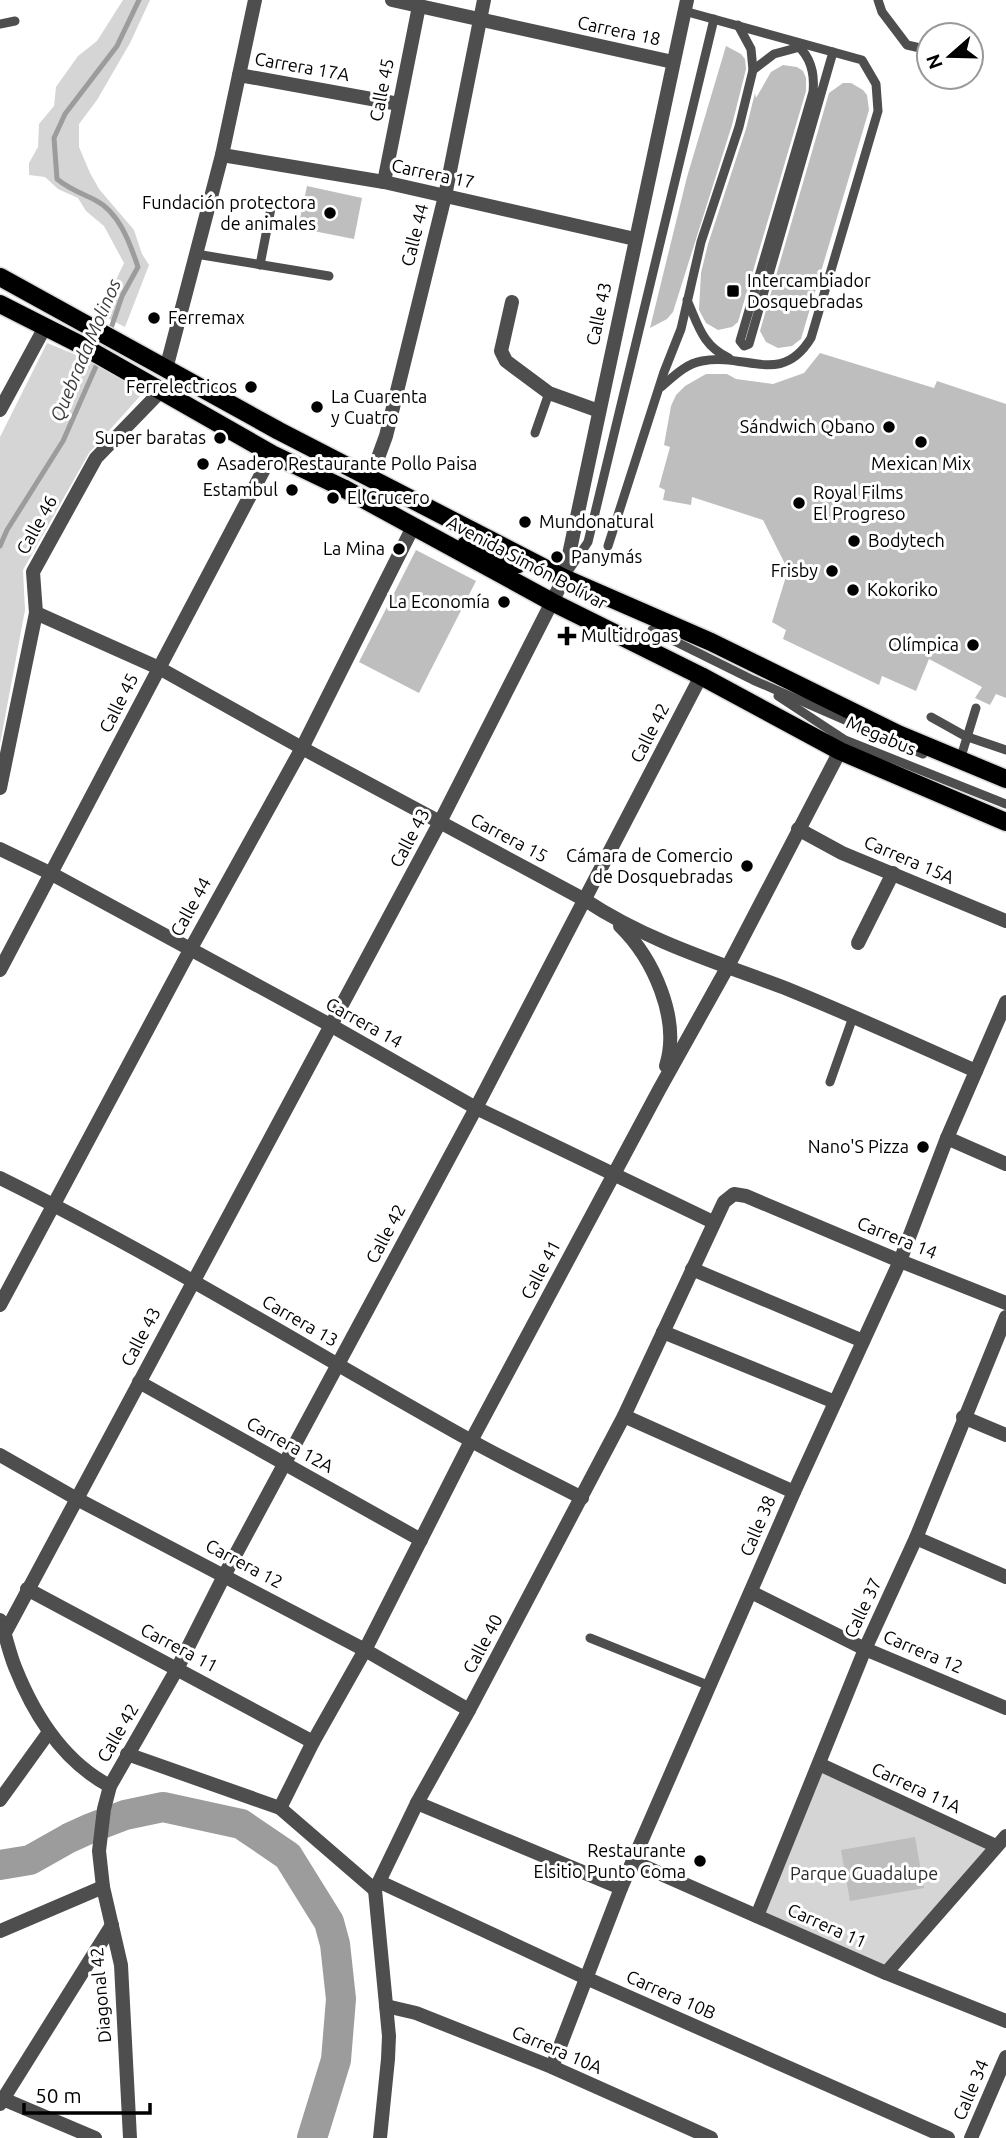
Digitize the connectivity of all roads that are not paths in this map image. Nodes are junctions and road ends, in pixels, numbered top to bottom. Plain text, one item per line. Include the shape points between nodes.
1 (255, 0) edge
2 (392, 0) edge
3 (484, 0) edge
4 (878, 0) edge
5 (419, 6) junction
6 (686, 6) edge
7 (714, 19) junction
8 (479, 20) junction
9 (15, 21) dead end
10 (0, 24) edge
11 (738, 25) junction
12 (788, 39) junction
13 (813, 46) junction
14 (799, 47) junction
15 (915, 47) edge
16 (833, 52) junction
17 (673, 62) junction
18 (753, 70) junction
19 (239, 75) junction
20 (813, 92) junction
21 (398, 104) junction
22 (222, 155) junction
23 (384, 182) junction
24 (445, 196) junction
25 (272, 203) dead end
26 (635, 239) junction
27 (196, 254) junction
28 (260, 265) junction
29 (329, 276) dead end
30 (0, 277) edge
31 (687, 300) junction
32 (512, 302) dead end
33 (0, 304) edge
34 (45, 327) junction
35 (739, 361) junction
36 (166, 369) junction
37 (661, 387) junction
38 (160, 392) junction
39 (550, 393) junction
40 (0, 410) edge
41 (599, 411) junction
42 (535, 433) dead end
43 (272, 454) junction
44 (371, 477) junction
45 (413, 527) junction
46 (608, 546) dead end
47 (564, 578) junction
48 (552, 602) junction
49 (36, 613) junction
50 (652, 630) dead end
51 (159, 668) junction
52 (701, 676) junction
53 (753, 680) junction
54 (975, 708) dead end
55 (931, 717) dead end
56 (965, 736) junction
57 (302, 748) junction
58 (1006, 750) edge
59 (840, 751) junction
60 (960, 760) junction
61 (1006, 779) edge
62 (0, 788) edge
63 (1006, 788) edge
64 (1006, 804) edge
65 (440, 822) junction
66 (1006, 822) edge
67 (798, 829) junction
68 (0, 849) edge
69 (893, 873) junction
70 (52, 874) junction
71 (585, 900) junction
72 (611, 918) junction
73 (1006, 921) edge
74 (858, 943) dead end
75 (190, 950) junction
76 (727, 968) junction
77 (0, 970) edge
78 (1006, 1002) edge
79 (853, 1017) junction
80 (1003, 1020) edge
81 (332, 1026) junction
82 (976, 1072) junction
83 (830, 1082) dead end
84 (659, 1090) junction
85 (476, 1108) junction
86 (947, 1138) junction
87 (1006, 1164) edge
88 (614, 1174) junction
89 (0, 1178) edge
90 (734, 1194) joint
91 (54, 1205) junction
92 (713, 1222) junction
93 (900, 1261) junction
94 (692, 1269) junction
95 (192, 1281) junction
96 (1006, 1303) edge
97 (0, 1305) edge
98 (1006, 1317) edge
99 (663, 1332) junction
100 (863, 1341) junction
101 (338, 1365) junction
102 (139, 1382) junction
103 (835, 1402) junction
104 (624, 1416) junction
105 (963, 1417) junction
106 (1006, 1435) edge
107 (471, 1441) junction
108 (0, 1455) edge
109 (285, 1464) junction
110 (794, 1492) junction
111 (582, 1498) junction
112 (77, 1499) junction
113 (916, 1538) junction
114 (421, 1540) junction
115 (224, 1576) junction
116 (1006, 1577) edge
117 (27, 1589) junction
118 (751, 1592) junction
119 (2, 1626) edge
120 (590, 1638) dead end
121 (865, 1649) junction
122 (365, 1650) junction
123 (177, 1668) junction
124 (710, 1686) junction
125 (1006, 1708) edge
126 (469, 1710) junction
127 (49, 1732) junction
128 (313, 1742) junction
129 (127, 1754) junction
130 (819, 1764) junction
131 (110, 1786) junction
132 (0, 1800) edge
133 (417, 1803) junction
134 (280, 1808) junction
135 (104, 1809) joint
136 (1001, 1841) edge
137 (634, 1862) junction
138 (378, 1886) junction
139 (103, 1887) junction
140 (621, 1888) junction
141 (757, 1916) junction
142 (112, 1925) junction
143 (0, 1931) edge
144 (886, 1973) junction
145 (586, 1978) junction
146 (386, 2006) junction
147 (1006, 2021) edge
148 (1006, 2057) edge
149 (552, 2067) junction
150 (1, 2101) edge
151 (95, 2138) edge
152 (130, 2138) edge
153 (380, 2138) edge
154 (711, 2138) edge
155 (948, 2138) edge
156 (971, 2138) edge

1 - 19 street
2 - 5 street, Carrera 18
3 - 8 street, Calle 44
4 - 15 lane via 907,45
5 - 8 street, Carrera 18
5 - 21 street, Calle 45
6 - 7 lane
6 - 17 street, Calle 43
7 - 11 lane
7 - 47 lane via 588,542
8 - 17 street, Carrera 18
8 - 24 street, Calle 44
9 - 10 lane
11 - 12 lane
11 - 18 lane via 751,49
12 - 13 lane
12 - 14 lane
13 - 14 lane
13 - 16 lane
14 - 18 lane via 774,54
14 - 20 lane via 812,68
16 - 20 lane
16 - 20 lane via 750,341 744,346 740,341
16 - 35 lane via 862,60 876,84 878,111 811,338 789,362
17 - 26 street, Calle 43
18 - 31 lane
19 - 21 street, Carrera 17A
19 - 22 street
21 - 23 street, Calle 45
22 - 23 street, Carrera 17
22 - 27 street
23 - 24 street, Carrera 17
24 - 26 street, Carrera 17
24 - 44 street, Calle 44 via 386,436
25 - 28 lane
26 - 41 street, Calle 43
27 - 28 lane
27 - 36 street
28 - 29 lane
30 - 36 main road, Avenida Simón Bolívar
31 - 35 lane via 704,340
31 - 37 lane
32 - 39 street via 501,351 506,361
33 - 34 main road, Avenida Simón Bolívar
34 - 38 main road, Avenida Simón Bolívar
34 - 40 street
35 - 37 lane via 701,361
36 - 44 main road, Avenida Simón Bolívar
37 - 46 lane
38 - 43 main road, Avenida Simón Bolívar
38 - 49 street, Calle 46 via 96,458 33,572
39 - 41 street
39 - 42 lane
41 - 47 street, Calle 43
43 - 45 main road, Avenida Simón Bolívar
43 - 51 street, Calle 45
44 - 47 main road, Avenida Simón Bolívar
45 - 47 main road
45 - 48 main road, Avenida Simón Bolívar
45 - 57 street, Calle 44
47 - 48 street, Calle 43
47 - 60 main road, Avenida Simón Bolívar
48 - 52 main road, Avenida Simón Bolívar
48 - 65 street, Calle 43
49 - 51 street, Carrera 15
49 - 62 street, Calle 46
50 - 53 lane, Megabus
51 - 57 street, Carrera 15
51 - 70 street, Calle 45
52 - 59 main road, Avenida Simón Bolívar
52 - 71 street, Calle 42
53 - 63 lane, Megabus
53 - 64 lane, Megabus via 845,740
54 - 56 lane
55 - 56 lane
56 - 58 lane
56 - 60 lane
57 - 65 street, Carrera 15
57 - 75 street, Calle 44
59 - 66 main road, Avenida Simón Bolívar
59 - 67 street, Calle 41
60 - 61 main road, Avenida Simón Bolívar
65 - 71 street, Carrera 15
65 - 81 street, Calle 43
67 - 69 street, Carrera 15A
67 - 76 street, Calle 41
68 - 70 street, Carrera 14
69 - 73 street, Carrera 15A
69 - 74 street
70 - 75 street, Carrera 14
70 - 77 street, Calle 45
71 - 72 street, Carrera 15
71 - 85 street, Calle 42
72 - 76 street, Carrera 15
72 - 84 street via 648,960 662,995 671,1052
75 - 81 street, Carrera 14
75 - 91 street, Calle 44
76 - 79 street, Carrera 15
76 - 84 street, Calle 41
78 - 80 street, Calle 38
79 - 82 street, Carrera 15
79 - 83 lane
80 - 82 street, Calle 38
81 - 85 street, Carrera 14
81 - 95 street, Calle 43
82 - 86 street, Calle 38
84 - 88 street, Calle 41
85 - 88 street, Carrera 14
85 - 101 street, Calle 42
86 - 87 street
86 - 93 street, Calle 38
88 - 92 street, Carrera 14
88 - 107 street, Calle 41
89 - 91 street, Carrera 13
90 - 92 street, Calle 40
90 - 93 street, Carrera 14
91 - 95 street, Carrera 13
91 - 97 street, Calle 44
92 - 94 street, Calle 40
93 - 96 street, Carrera 14
93 - 100 street, Calle 38
94 - 99 street, Calle 40
94 - 100 street
95 - 101 street, Carrera 13
95 - 102 street, Calle 43
98 - 105 street, Calle 37
99 - 103 street
99 - 104 street, Calle 40
100 - 103 street, Calle 38
101 - 107 street, Carrera 13
101 - 109 street, Calle 42
102 - 109 street, Carrera 12A
102 - 112 street, Calle 43
103 - 110 street, Calle 38
104 - 110 street
104 - 111 street, Calle 40
105 - 106 street
105 - 113 street, Calle 37
107 - 111 street, Carrera 13
107 - 114 street, Calle 41
108 - 112 street, Carrera 12
109 - 114 street, Carrera 12A
109 - 115 street, Calle 42
110 - 118 street, Calle 38
111 - 126 street, Calle 40
112 - 115 street, Carrera 12
112 - 117 street, Calle 43
113 - 116 street
113 - 121 street, Calle 37
114 - 122 street, Calle 41
115 - 122 street, Carrera 12
115 - 123 street, Calle 42
117 - 119 street, Calle 43
117 - 123 street, Carrera 11
118 - 121 street, Carrera 12
118 - 124 street, Calle 38
119 - 127 street via 15,1668
120 - 124 lane
121 - 125 street, Carrera 12
121 - 130 street, Calle 37
122 - 126 street, Carrera 12
122 - 128 street, Calle 41
123 - 128 street, Carrera 11
123 - 129 street, Calle 42
124 - 137 street, Calle 38
126 - 133 street, Calle 40
127 - 131 street via 77,1763
127 - 132 street
128 - 134 street, Calle 41
129 - 131 street, Calle 42
129 - 134 street, Carrera 10B
130 - 136 street, Carrera 11A
130 - 141 street, Calle 37
131 - 135 street, Calle 42
133 - 138 street, Calle 40
133 - 140 street
134 - 138 street, Carrera 10B
135 - 139 street, Diagonal 42 via 99,1851
136 - 144 street
137 - 140 street, Calle 38
137 - 141 street, Carrera 11
138 - 145 street, Carrera 10B
138 - 146 street
139 - 142 street, Diagonal 42
139 - 143 street
140 - 145 street, Calle 38
141 - 144 street, Carrera 11
142 - 150 street
142 - 152 street, Diagonal 42 via 121,1965
144 - 147 street, Carrera 11
145 - 149 street, Calle 38
145 - 155 street, Carrera 10B
146 - 149 street, Carrera 10A via 416,2013
146 - 153 street via 388,2059
148 - 156 street, Calle 34
149 - 154 street, Carrera 10A
150 - 151 street

